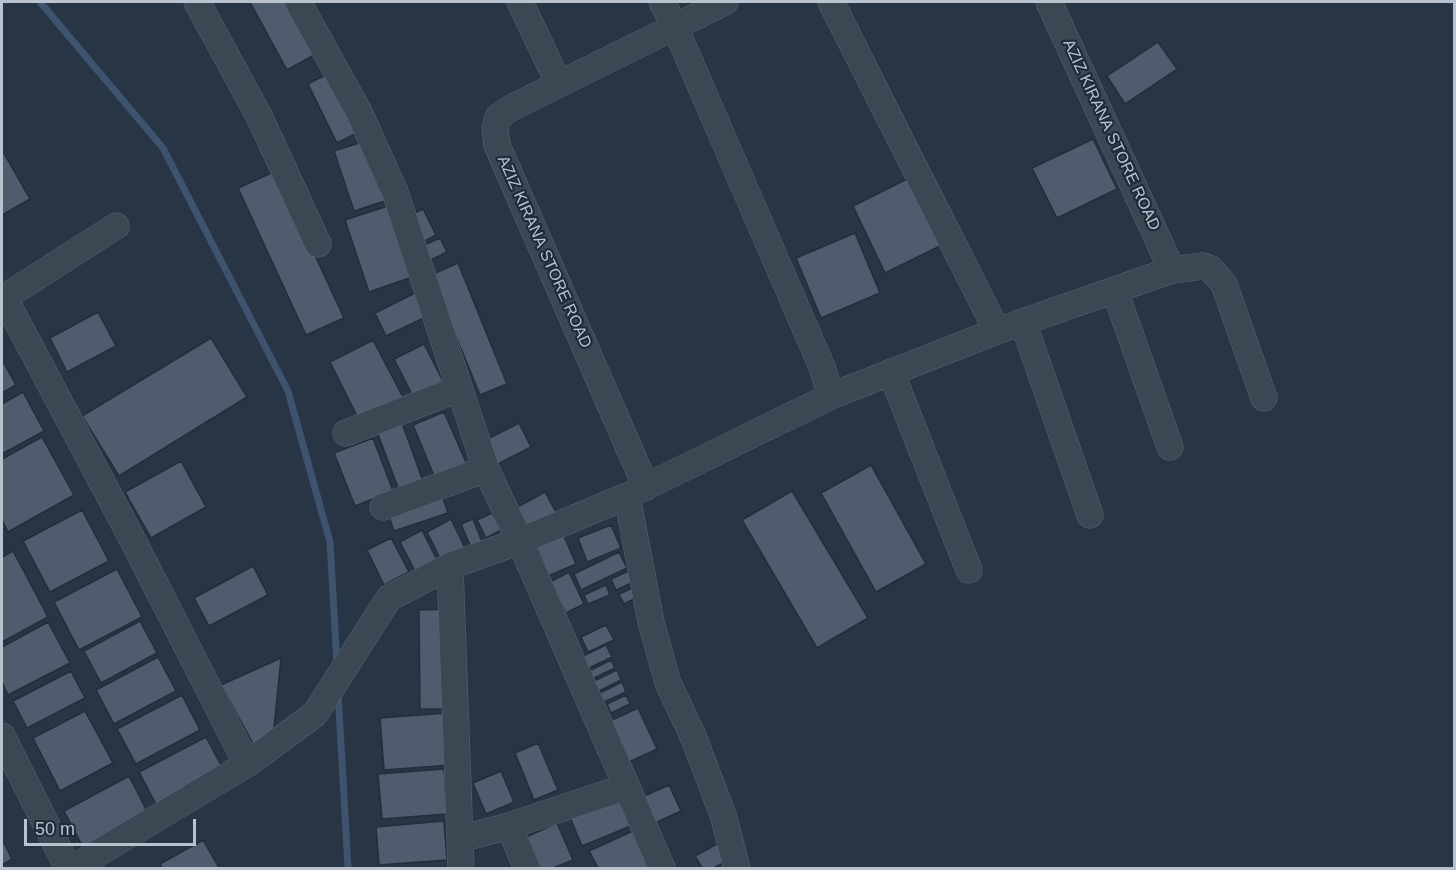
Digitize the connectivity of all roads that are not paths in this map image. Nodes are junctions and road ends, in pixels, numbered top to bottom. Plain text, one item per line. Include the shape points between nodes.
1 (197, 2) edge
2 (298, 2) edge
3 (520, 2) edge
4 (662, 2) edge
5 (725, 2) edge
6 (831, 2) edge
7 (1049, 2) edge
8 (675, 27) junction
9 (559, 84) junction
10 (116, 226) dead end
11 (318, 244) dead end
12 (1172, 270) junction
13 (1114, 291) junction
14 (3, 298) edge
15 (1023, 322) junction
16 (997, 331) junction
17 (891, 372) junction
18 (458, 389) junction
19 (831, 396) junction
20 (1264, 398) dead end
21 (346, 434) dead end
22 (1170, 447) dead end
23 (486, 470) junction
24 (637, 492) junction
25 (383, 507) dead end
26 (1090, 515) dead end
27 (520, 541) junction
28 (450, 566) junction
29 (969, 570) dead end
30 (2, 736) edge
31 (247, 764) junction
32 (626, 787) junction
33 (509, 826) junction
34 (460, 839) junction
35 (68, 868) edge
36 (73, 868) edge
37 (461, 868) edge
38 (527, 868) edge
39 (662, 868) edge
40 (737, 868) edge

1 - 11 street via 259,116
2 - 18 street via 359,112 395,192
3 - 9 street
4 - 8 street
5 - 8 street, AZIZ KIRANA STORE ROAD
6 - 16 street
7 - 12 street, AZIZ KIRANA STORE ROAD
8 - 9 street, AZIZ KIRANA STORE ROAD
8 - 19 street via 822,367
9 - 24 street, AZIZ KIRANA STORE ROAD via 498,117 496,145
10 - 14 street
12 - 13 street
12 - 20 street via 1211,268 1224,284
13 - 15 street
13 - 22 street
14 - 31 street
15 - 16 street
15 - 26 street
16 - 17 street
17 - 19 street
17 - 29 street
18 - 21 street
18 - 23 street
19 - 24 street
23 - 25 street
23 - 27 street
24 - 27 street
24 - 40 street via 651,622 668,682 723,815
27 - 28 street
27 - 32 street
28 - 31 street via 389,598 315,714
28 - 34 street
30 - 35 street
31 - 36 street
32 - 33 street
32 - 39 street
33 - 34 street
33 - 38 street
34 - 37 street

